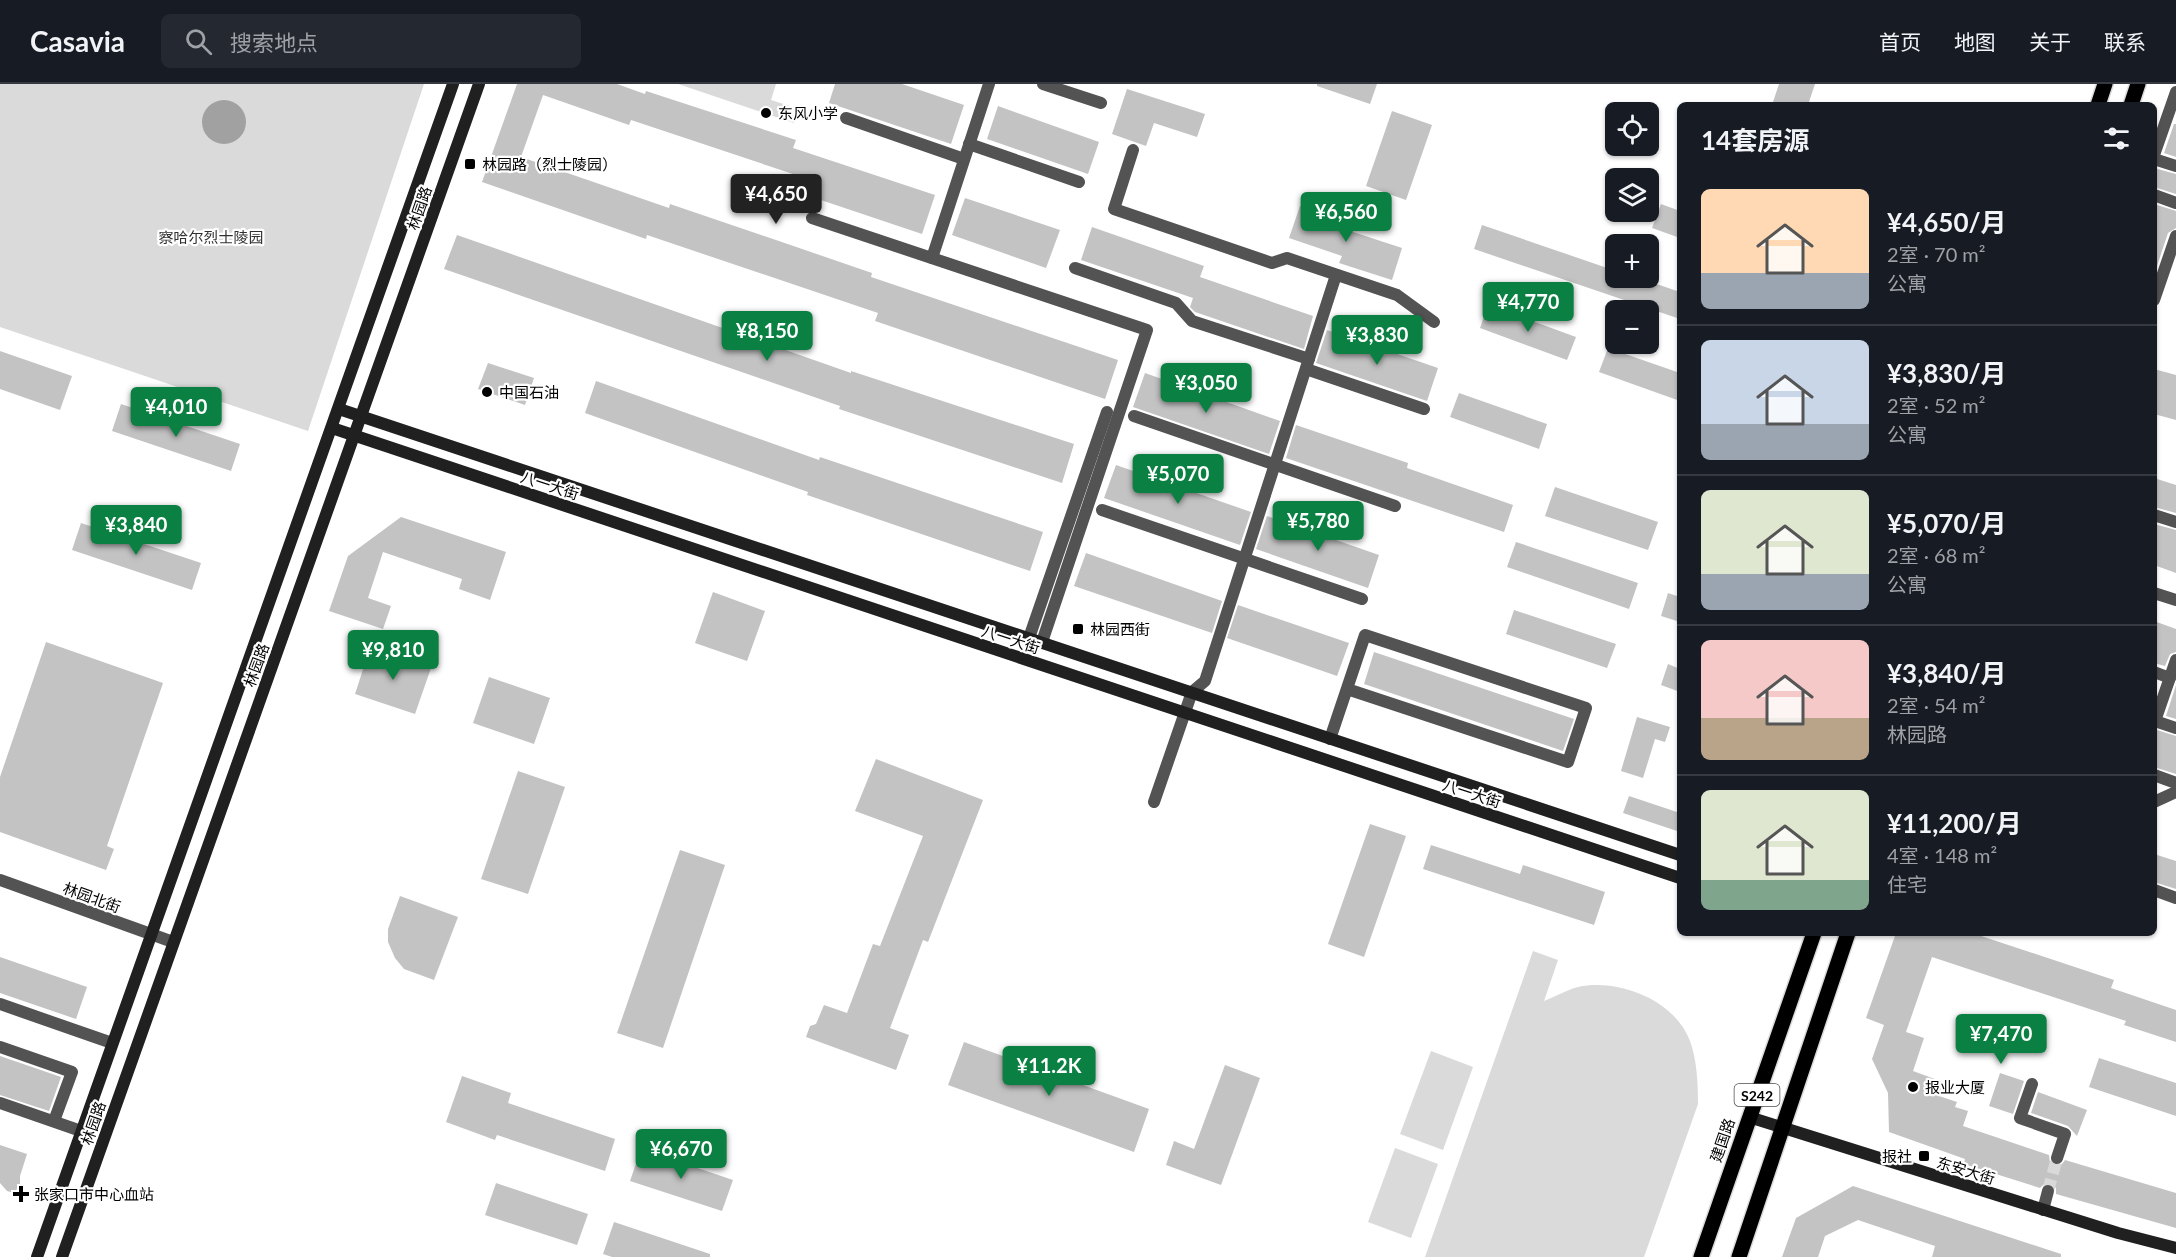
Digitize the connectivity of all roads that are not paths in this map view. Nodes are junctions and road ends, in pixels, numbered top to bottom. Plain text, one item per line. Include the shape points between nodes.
1 (453, 84) edge
2 (479, 84) edge
3 (989, 84) edge
4 (1043, 84) edge
5 (2105, 84) edge
6 (2138, 84) edge
7 (2176, 92) edge
8 (2099, 102) edge
9 (2132, 102) edge
10 (1101, 103) dead end
11 (846, 118) dead end
12 (969, 144) junction
13 (2157, 148) edge
14 (1133, 150) dead end
15 (2157, 158) edge
16 (964, 159) junction
17 (2176, 166) edge
18 (1079, 182) dead end
19 (2157, 196) edge
20 (2176, 202) edge
21 (812, 218) dead end
22 (2175, 244) edge
23 (932, 258) junction
24 (1075, 268) dead end
25 (1336, 275) junction
26 (2157, 295) edge
27 (1434, 322) dead end
28 (1308, 364) junction
29 (339, 409) junction
30 (1424, 409) dead end
31 (1107, 412) dead end
32 (362, 416) junction
33 (1134, 416) dead end
34 (332, 428) junction
35 (355, 435) junction
36 (1275, 465) junction
37 (1395, 506) dead end
38 (1102, 510) dead end
39 (2157, 516) edge
40 (2176, 522) edge
41 (1245, 558) junction
42 (2157, 593) edge
43 (1362, 599) dead end
44 (2176, 600) edge
45 (1029, 638) junction
46 (1042, 642) junction
47 (2176, 660) edge
48 (2157, 673) edge
49 (2170, 678) junction
50 (1347, 689) junction
51 (1192, 692) junction
52 (1185, 712) junction
53 (2157, 715) edge
54 (2157, 722) edge
55 (2176, 728) edge
56 (1330, 739) junction
57 (2157, 777) edge
58 (2176, 783) edge
59 (2176, 792) edge
60 (1154, 802) dead end
61 (2157, 802) edge
62 (1677, 854) edge
63 (1677, 877) edge
64 (0, 880) edge
65 (2157, 891) edge
66 (2176, 898) edge
67 (151, 934) junction
68 (1813, 936) edge
69 (1846, 936) edge
70 (173, 942) junction
71 (0, 1004) edge
72 (112, 1043) junction
73 (0, 1047) edge
74 (2032, 1084) dead end
75 (0, 1103) edge
76 (1749, 1117) junction
77 (54, 1121) junction
78 (1782, 1129) junction
79 (81, 1131) junction
80 (2057, 1158) tunnel mouth
81 (2048, 1191) tunnel mouth
82 (2043, 1210) junction
83 (2176, 1248) edge
84 (37, 1257) edge
85 (62, 1257) edge
86 (1701, 1257) edge
87 (1739, 1257) edge

1 - 29 main road, 林园路
2 - 32 main road, 林园路
3 - 12 street
4 - 10 street
5 - 8 main road
6 - 9 main road
7 - 13 street
11 - 16 street
12 - 16 street
12 - 18 street
14 - 25 street via 1114,209 1272,263 1287,258
15 - 17 street
16 - 23 street
19 - 20 street
21 - 23 street
22 - 26 street
23 - 46 street via 1147,330
24 - 28 street via 1176,303 1192,321
25 - 27 street via 1397,295
25 - 28 street
28 - 30 street
28 - 36 street
29 - 32 main road, 八一大街
29 - 34 main road, 林园路
31 - 45 street
32 - 35 main road, 林园路
32 - 45 main road, 八一大街
33 - 36 street
34 - 35 main road, 八一大街
34 - 67 main road, 林园路
35 - 52 main road, 八一大街
35 - 70 main road, 林园路
36 - 37 street
36 - 41 street
38 - 41 street
39 - 40 street
41 - 43 street
41 - 51 street via 1205,681
42 - 44 street
45 - 46 main road, 八一大街
46 - 51 main road, 八一大街
47 - 49 street
48 - 49 street
49 - 53 street
50 - 50 street via 1365,635 1586,708 1568,762
50 - 56 street
51 - 52 street
51 - 56 main road, 八一大街
52 - 60 street
52 - 63 main road, 八一大街
54 - 55 street
56 - 62 main road, 八一大街
57 - 58 street
59 - 61 street
64 - 67 street, 林园北街
65 - 66 street
67 - 70 street, 林园北街
67 - 72 main road, 林园路
68 - 76 main road, 建国路 / S242
69 - 78 main road, S242
70 - 85 main road, 林园路
71 - 72 street
72 - 79 main road, 林园路
73 - 77 street via 72,1072
74 - 80 street via 2020,1118 2065,1134
75 - 77 street
76 - 78 main road, 东安大街
76 - 86 main road, 建国路 / S242
77 - 79 street
78 - 82 main road, 东安大街
78 - 87 main road, S242
79 - 84 main road, 林园路
81 - 82 street
82 - 83 main road, 东安大街

